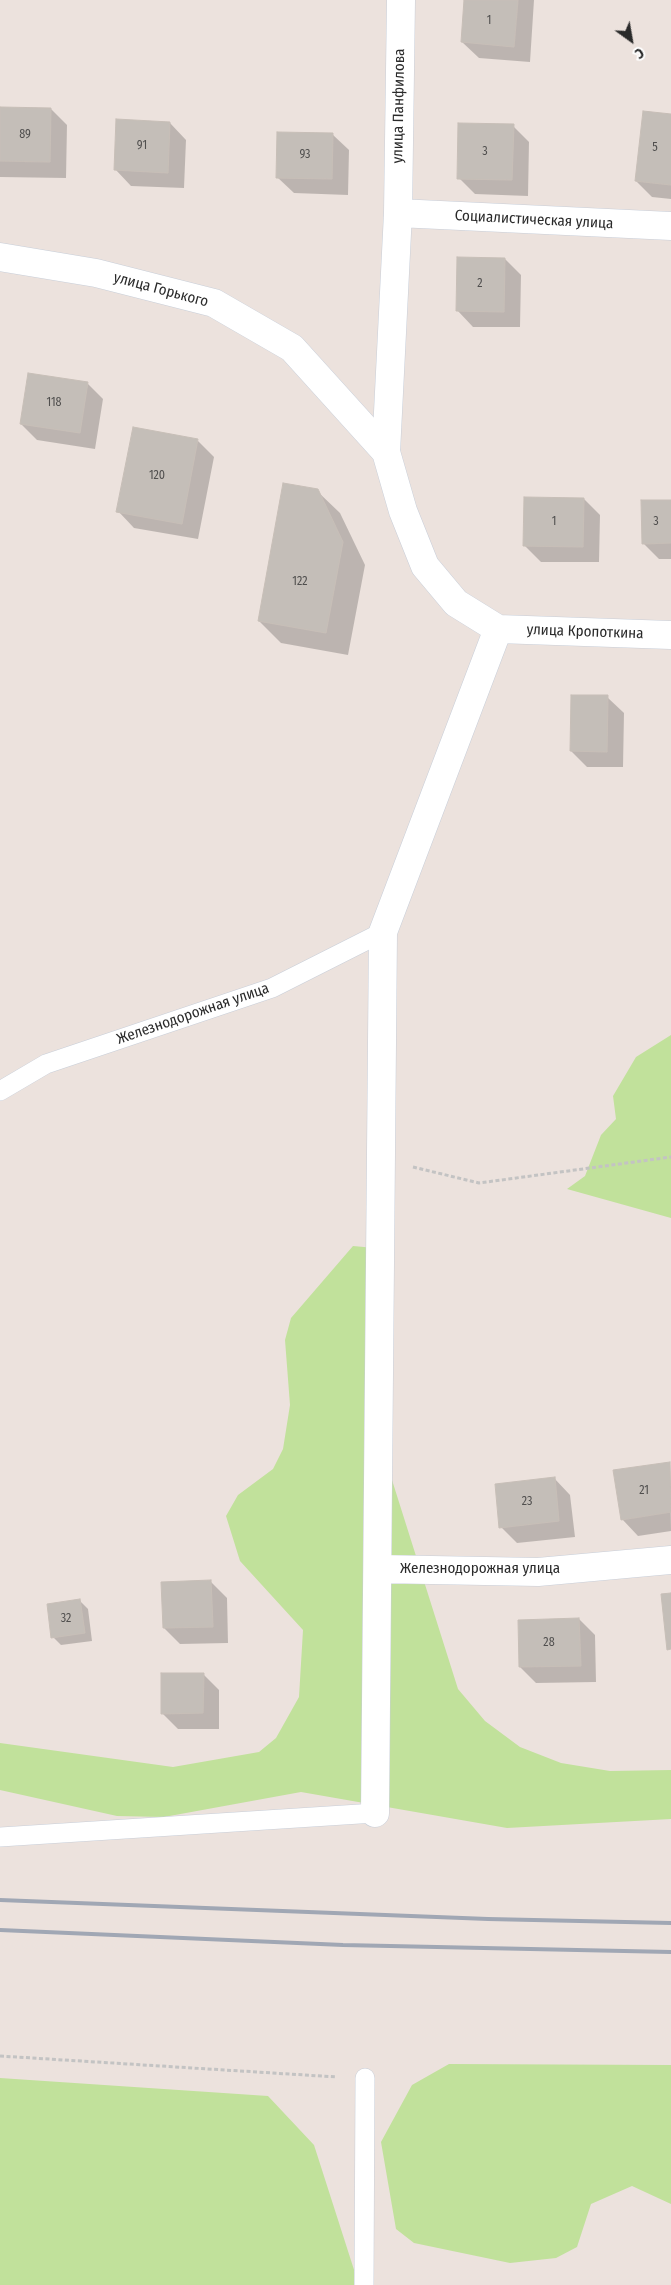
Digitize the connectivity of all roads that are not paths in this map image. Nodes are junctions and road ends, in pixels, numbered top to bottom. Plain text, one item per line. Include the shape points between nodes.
1 (401, 0) edge
2 (398, 213) junction
3 (671, 226) edge
4 (0, 257) edge
5 (386, 452) junction
6 (498, 629) junction
7 (671, 635) edge
8 (383, 932) junction
9 (0, 1091) edge
10 (671, 1560) edge
11 (378, 1569) junction
12 (375, 1813) joint
13 (0, 1837) edge
14 (365, 2078) road end
15 (364, 2285) edge

1 - 2 street, улица Панфилова
2 - 3 street, Социалистическая улица
2 - 5 street, улица Панфилова
4 - 5 street, улица Горького via 96,273 214,303 292,348
5 - 6 street via 403,511 425,566 456,603
6 - 7 street, улица Кропоткина
6 - 8 street
8 - 9 lane, Железнодорожная улица via 272,988 46,1064
8 - 11 street
10 - 11 street, Железнодорожная улица via 538,1572
11 - 12 street
12 - 13 lane
14 - 15 lane

